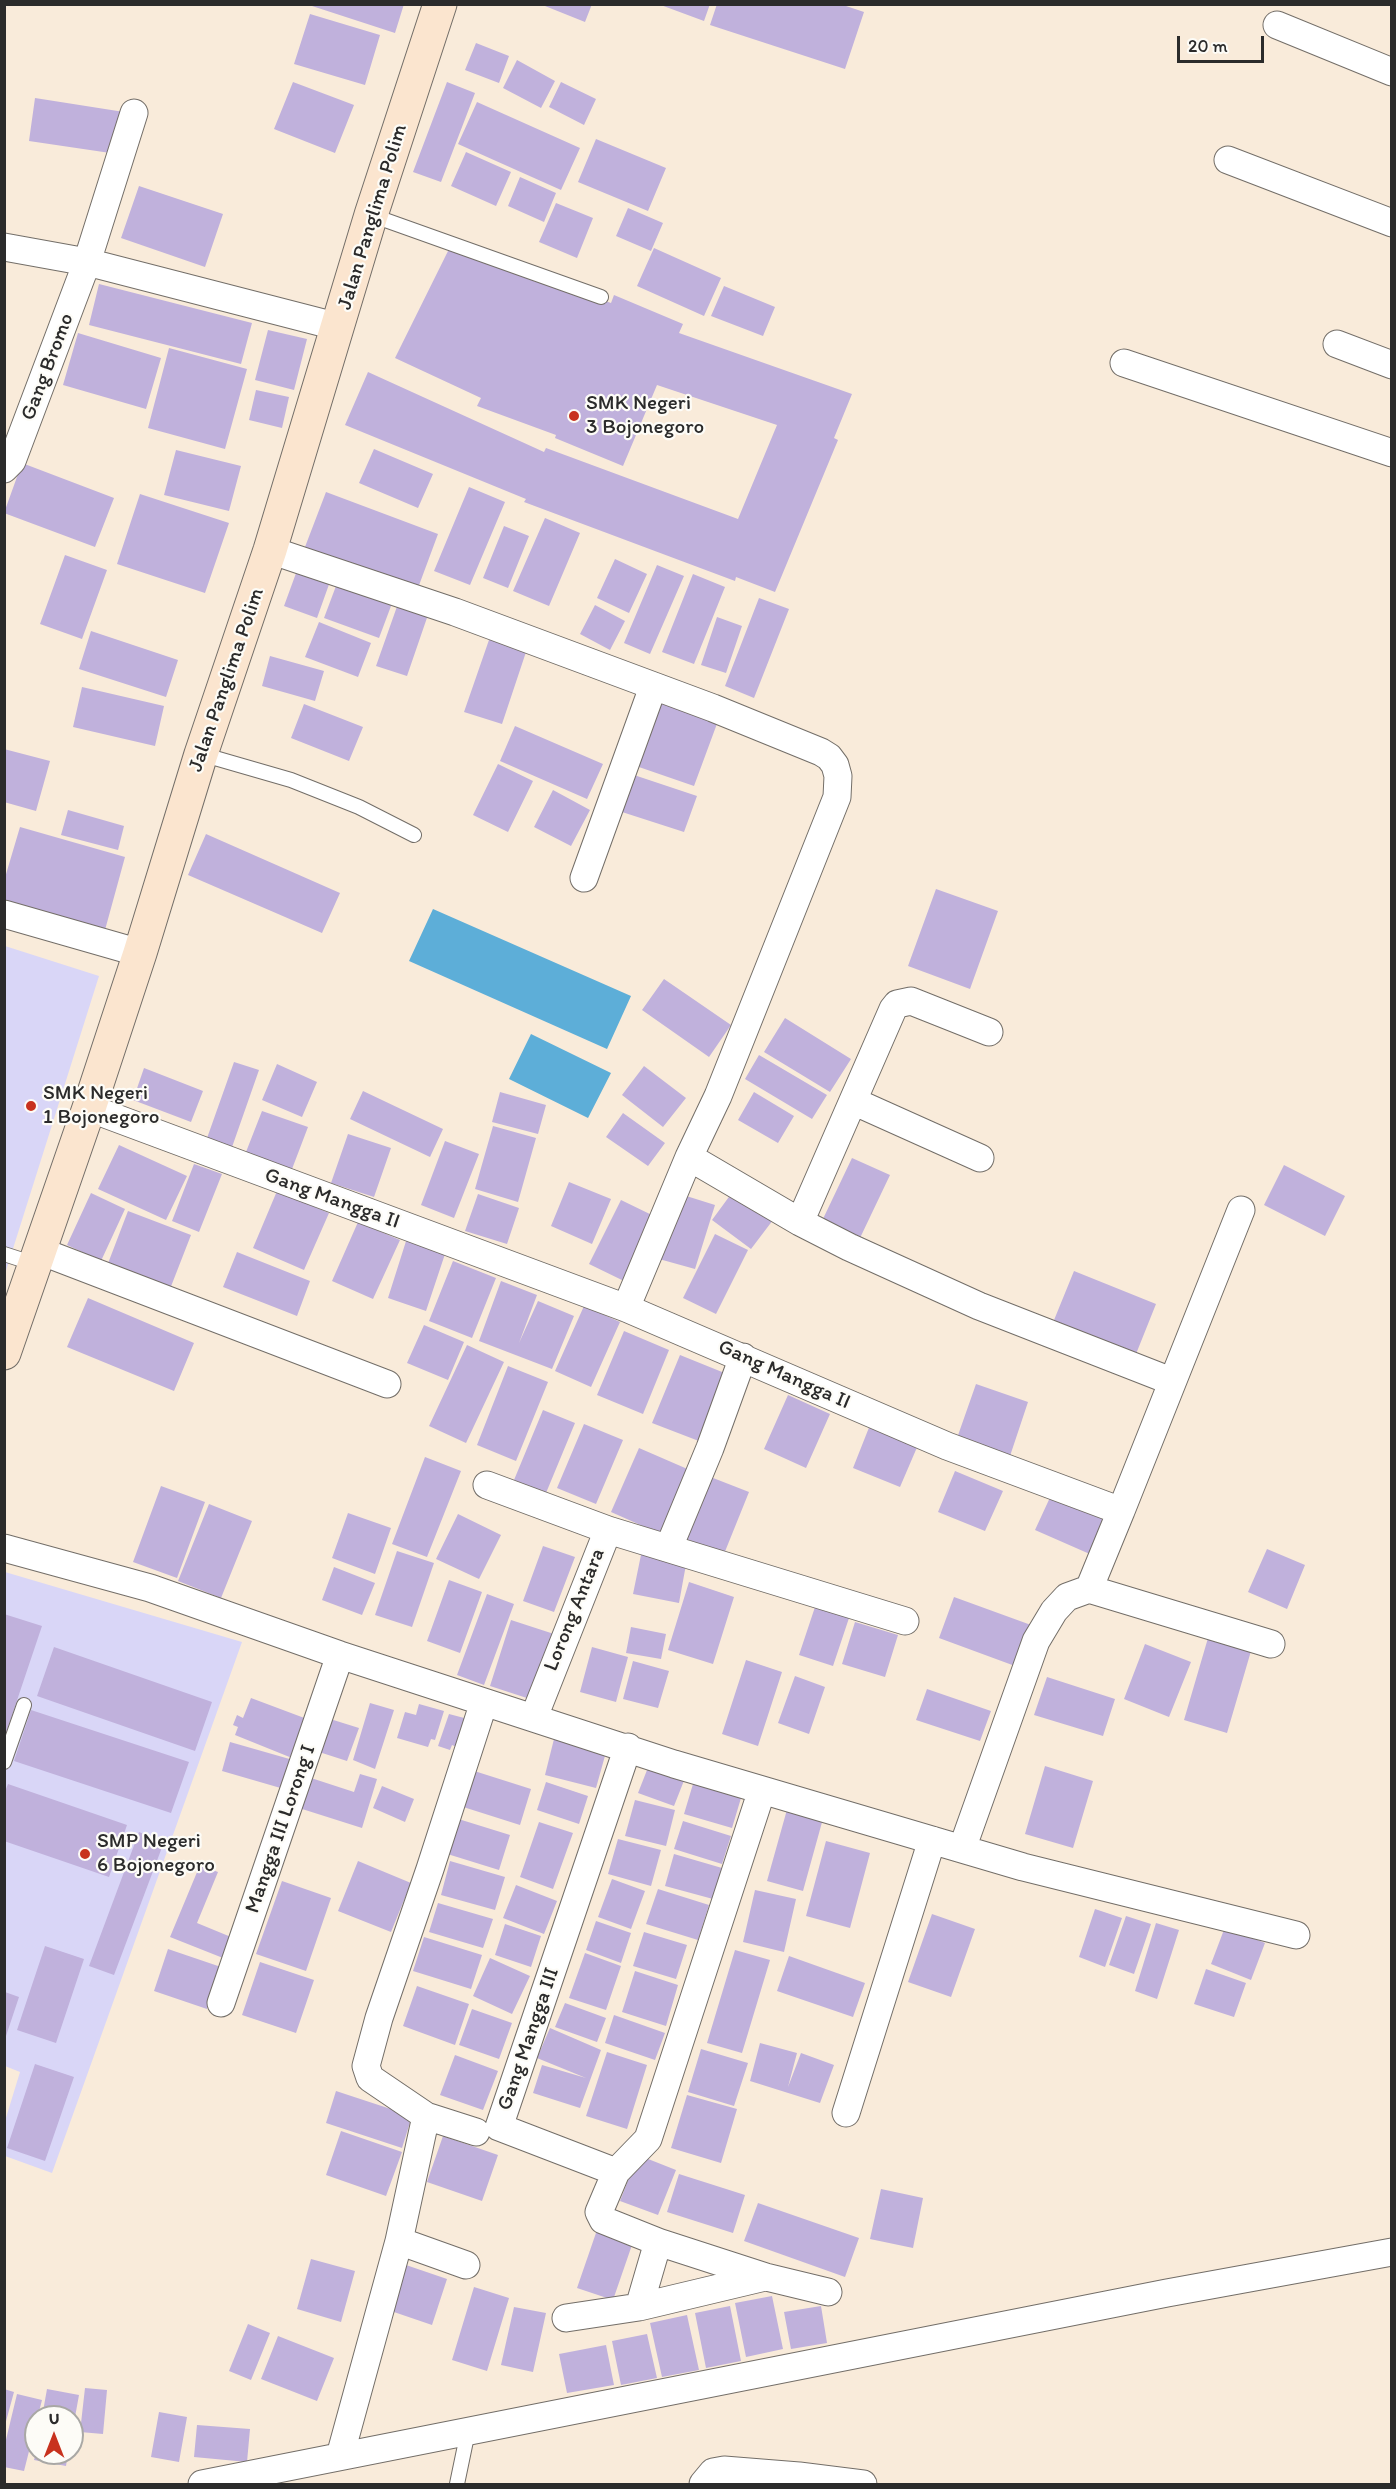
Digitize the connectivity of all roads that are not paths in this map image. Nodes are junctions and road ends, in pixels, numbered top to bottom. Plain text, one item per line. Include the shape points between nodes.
1 (440, 4) edge
2 (1277, 25) dead end
3 (1392, 72) edge
4 (134, 114) dead end
5 (1228, 160) dead end
6 (371, 215) junction
7 (1392, 224) edge
8 (4, 247) edge
9 (87, 262) junction
10 (602, 297) dead end
11 (339, 327) junction
12 (1337, 344) dead end
13 (1125, 363) dead end
14 (1392, 365) edge
15 (1392, 453) edge
16 (4, 469) edge
17 (270, 550) junction
18 (653, 687) junction
19 (201, 754) junction
20 (414, 835) dead end
21 (585, 878) dead end
22 (4, 914) edge
23 (140, 953) junction
24 (990, 1032) dead end
25 (853, 1101) junction
26 (89, 1108) junction
27 (690, 1157) junction
28 (980, 1158) dead end
29 (1241, 1210) dead end
30 (800, 1222) junction
31 (4, 1254) edge
32 (37, 1257) junction
33 (626, 1308) junction
34 (4, 1353) edge
35 (743, 1357) junction
36 (1171, 1381) junction
37 (387, 1384) dead end
38 (487, 1485) dead end
39 (1121, 1511) junction
40 (608, 1530) junction
41 (4, 1548) edge
42 (669, 1548) junction
43 (1089, 1589) junction
44 (905, 1621) dead end
45 (1271, 1644) dead end
46 (340, 1655) junction
47 (484, 1702) junction
48 (24, 1706) dead end
49 (534, 1717) junction
50 (628, 1747) junction
51 (4, 1762) edge
52 (762, 1790) junction
53 (932, 1840) junction
54 (962, 1849) junction
55 (1296, 1935) dead end
56 (221, 2003) dead end
57 (846, 2113) dead end
58 (426, 2116) junction
59 (476, 2132) dead end
60 (616, 2172) junction
61 (399, 2241) junction
62 (658, 2242) junction
63 (1392, 2252) edge
64 (466, 2265) dead end
65 (766, 2277) junction
66 (828, 2292) dead end
67 (639, 2307) junction
68 (566, 2318) dead end
69 (468, 2431) junction
70 (340, 2456) junction
71 (202, 2484) edge
72 (457, 2484) edge
73 (703, 2484) edge
74 (863, 2484) edge

1 - 6 main road, Jalan Panglima Polim
2 - 3 street
4 - 9 street, Gang Bromo
5 - 7 street
6 - 10 lane
6 - 11 main road, Jalan Panglima Polim
8 - 9 street
9 - 11 street
9 - 16 street, Gang Bromo via 12,461
11 - 17 main road, Jalan Panglima Polim
12 - 14 street
13 - 15 street
17 - 18 street via 455,612
17 - 19 main road, Jalan Panglima Polim
18 - 21 street
18 - 27 street via 821,752 835,765 838,776 837,797
19 - 20 lane via 291,780
19 - 23 main road, Jalan Panglima Polim
22 - 23 street
23 - 26 main road, Jalan Panglima Polim
24 - 25 street via 911,1000 901,1002 893,1009
25 - 28 street
25 - 30 street
26 - 32 main road, Jalan Panglima Polim
26 - 33 street, Gang Mangga II
27 - 30 street
27 - 33 street
29 - 36 street
30 - 36 street via 979,1306
31 - 32 lane
32 - 34 main road, Jalan Panglima Polim
32 - 37 street
33 - 35 street, Gang Mangga II
35 - 39 street, Gang Mangga II via 947,1446
35 - 42 street
36 - 39 street
38 - 40 street
39 - 43 street
40 - 42 street, Lorong Antara
40 - 49 street, Lorong Antara
41 - 46 street via 150,1588
42 - 44 street, Lorong Antara
43 - 45 street
43 - 54 street via 1067,1597 1036,1641
46 - 47 street
46 - 56 street, Mangga III Lorong I
47 - 49 street
47 - 58 street via 366,2066 370,2078
48 - 51 lane
49 - 50 street
50 - 52 street
50 - 60 street, Gang Mangga III via 499,2127
52 - 53 street
52 - 60 street via 648,2139
53 - 54 street
53 - 57 street
54 - 55 street
58 - 59 street
58 - 61 street
60 - 62 street via 598,2212 600,2217
61 - 64 street
61 - 70 street
62 - 65 street
62 - 67 street
63 - 69 street
65 - 66 street
65 - 67 street
67 - 68 street
69 - 70 street
69 - 72 lane
70 - 71 street
73 - 74 street via 713,2472 724,2470

